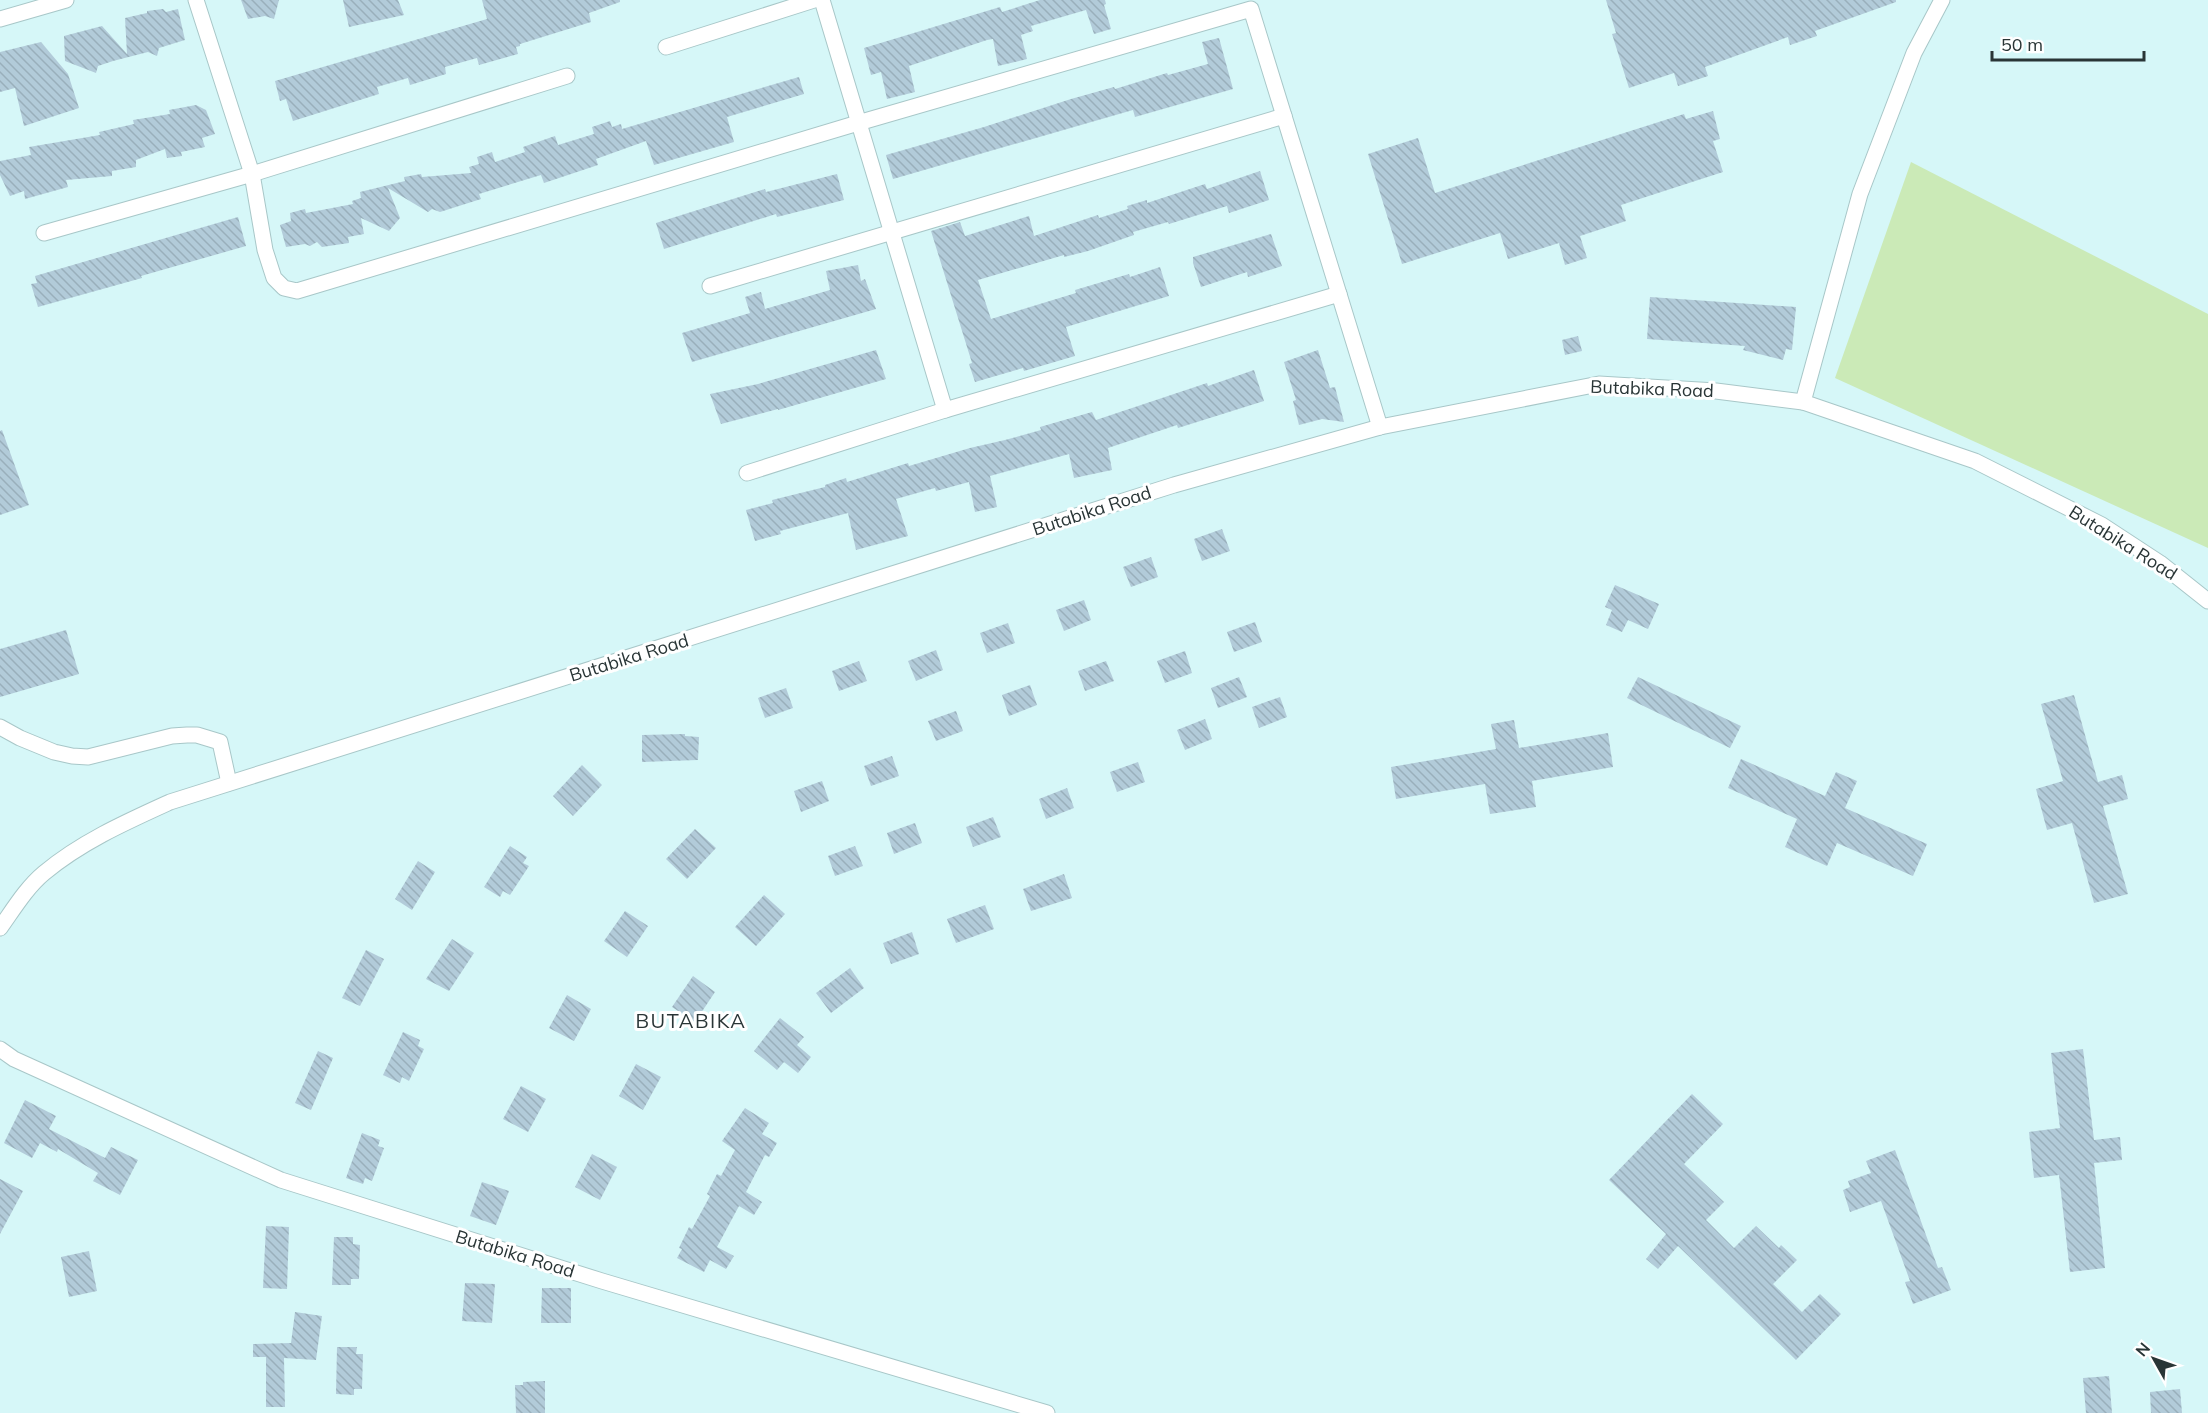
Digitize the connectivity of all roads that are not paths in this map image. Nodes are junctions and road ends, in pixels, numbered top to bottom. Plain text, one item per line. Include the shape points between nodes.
1 (66, 0) edge
2 (196, 0) edge
3 (814, 0) edge
4 (822, 0) edge
5 (1942, 0) edge
6 (1250, 4) edge
7 (0, 19) edge
8 (666, 47) dead end
9 (567, 76) dead end
10 (1284, 116) junction
11 (858, 123) junction
12 (252, 174) junction
13 (44, 233) dead end
14 (891, 233) junction
15 (710, 286) dead end
16 (1339, 294) junction
17 (1803, 402) junction
18 (945, 410) junction
19 (1380, 427) junction
20 (747, 473) dead end
21 (2208, 601) edge
22 (0, 727) edge
23 (230, 783) junction
24 (0, 928) edge
25 (0, 1049) edge
26 (1047, 1413) edge

1 - 7 street
2 - 12 street
3 - 8 street
4 - 11 street
5 - 17 street via 1914,53 1860,194
6 - 10 street
6 - 11 street
9 - 12 street
10 - 14 street
10 - 16 street
11 - 12 street via 297,291 284,288 274,278 265,250
11 - 14 street
12 - 13 street
14 - 15 street
14 - 18 street
16 - 18 street
16 - 19 street
17 - 19 street, Butabika Road via 1716,391 1599,384
17 - 21 street, Butabika Road via 1975,460 2102,525
18 - 20 street
19 - 23 street, Butabika Road via 1174,485
22 - 23 street via 54,752 88,757 172,736 197,735 220,742
23 - 24 street, Butabika Road via 112,828 75,851 42,874
25 - 26 street, Butabika Road via 14,1059 281,1180 602,1281

